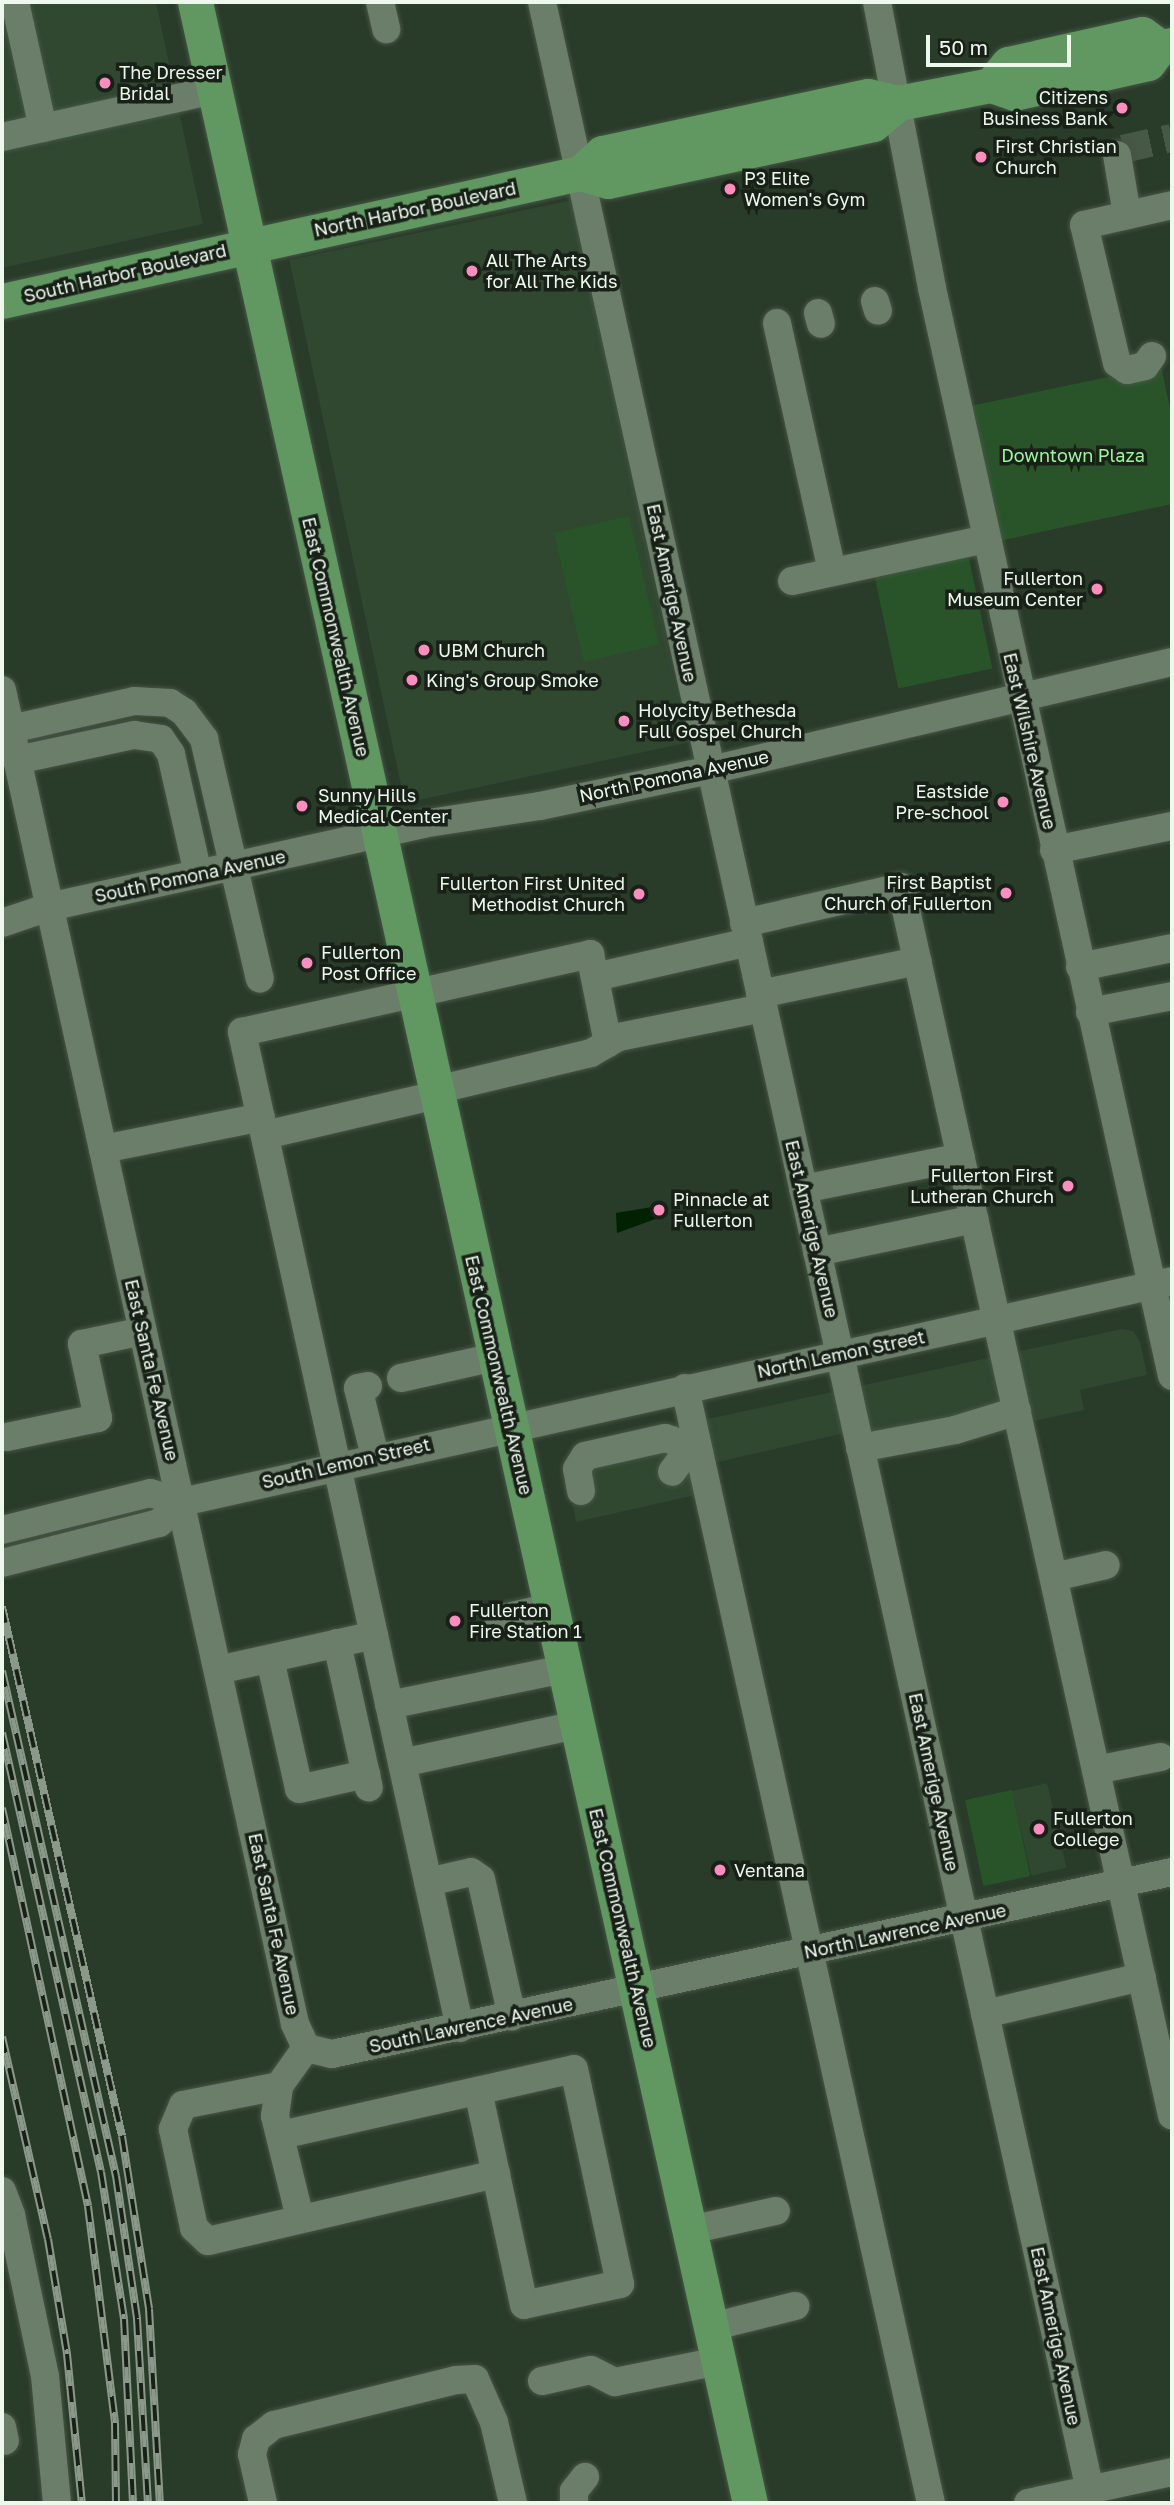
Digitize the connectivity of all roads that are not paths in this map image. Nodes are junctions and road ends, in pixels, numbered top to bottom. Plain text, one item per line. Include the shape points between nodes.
1 (15, 2) edge
2 (195, 2) edge
3 (542, 2) edge
4 (877, 2) edge
5 (1166, 46) edge
6 (214, 90) junction
7 (898, 103) junction
8 (43, 128) junction
9 (2, 137) edge
10 (1116, 156) dead end
11 (580, 173) junction
12 (1172, 205) edge
13 (1127, 215) junction
14 (249, 246) junction
15 (2, 301) edge
16 (778, 323) dead end
17 (1152, 356) dead end
18 (986, 538) junction
19 (832, 572) junction
20 (792, 581) dead end
21 (1172, 662) edge
22 (2, 690) edge
23 (1020, 697) junction
24 (6, 730) edge
25 (17, 760) junction
26 (710, 769) junction
27 (1172, 826) edge
28 (379, 834) junction
29 (1054, 850) junction
30 (232, 867) junction
31 (198, 874) junction
32 (49, 907) junction
33 (2, 923) edge
34 (747, 932) junction
35 (1172, 948) edge
36 (918, 961) junction
37 (593, 965) junction
38 (1080, 967) junction
39 (260, 979) dead end
40 (414, 993) junction
41 (1172, 996) edge
42 (762, 1001) junction
43 (1090, 1012) junction
44 (608, 1043) junction
45 (437, 1093) junction
46 (263, 1126) junction
47 (103, 1149) junction
48 (961, 1157) junction
49 (803, 1189) junction
50 (975, 1219) junction
51 (817, 1252) junction
52 (1162, 1284) edge
53 (997, 1320) junction
54 (144, 1331) junction
55 (840, 1354) junction
56 (495, 1357) junction
57 (1172, 1376) edge
58 (401, 1378) dead end
59 (368, 1386) dead end
60 (685, 1388) junction
61 (1017, 1411) junction
62 (510, 1426) junction
63 (7, 1437) dead end
64 (860, 1448) junction
65 (375, 1456) junction
66 (338, 1465) junction
67 (671, 1472) dead end
68 (581, 1492) dead end
69 (181, 1502) junction
70 (2, 1530) edge
71 (2, 1563) edge
72 (1106, 1565) dead end
73 (1054, 1577) junction
74 (551, 1607) junction
75 (499, 1619) dead end
76 (374, 1635) junction
77 (337, 1643) junction
78 (270, 1659) junction
79 (565, 1669) junction
80 (218, 1670) junction
81 (389, 1704) junction
82 (578, 1725) junction
83 (1161, 1757) dead end
84 (402, 1763) junction
85 (1096, 1770) junction
86 (1172, 1872) edge
87 (428, 1882) junction
88 (1122, 1883) junction
89 (964, 1918) junction
90 (810, 1952) junction
91 (1142, 1977) junction
92 (637, 1990) junction
93 (985, 2014) junction
94 (512, 2017) junction
95 (460, 2028) junction
96 (306, 2048) junction
97 (279, 2086) junction
98 (478, 2091) junction
99 (1172, 2115) edge
100 (281, 2134) junction
101 (496, 2174) junction
102 (2, 2191) edge
103 (776, 2211) dead end
104 (300, 2218) junction
105 (690, 2230) junction
106 (795, 2306) dead end
107 (711, 2327) junction
108 (719, 2361) junction
109 (542, 2381) dead end
110 (1172, 2472) edge
111 (585, 2477) dead end
112 (1090, 2490) junction
113 (57, 2503) edge
114 (263, 2503) edge
115 (513, 2503) edge
116 (573, 2503) edge
117 (750, 2503) edge
118 (931, 2503) edge
119 (1028, 2503) edge

1 - 8 street
2 - 6 main road, East Commonwealth Avenue
3 - 11 street, East Amerige Avenue
4 - 7 street, East Wilshire Avenue
5 - 7 main road, North Harbor Boulevard via 1142,34 1008,64 991,85
6 - 8 street
6 - 14 main road, East Commonwealth Avenue
7 - 11 main road, North Harbor Boulevard via 873,124 608,180
7 - 18 street, East Wilshire Avenue
8 - 9 street
10 - 13 street
11 - 14 main road, North Harbor Boulevard
11 - 26 street, East Amerige Avenue
12 - 13 street
13 - 17 street via 1084,225 1117,363 1127,370 1145,366
14 - 15 main road, South Harbor Boulevard
14 - 28 main road, East Commonwealth Avenue
16 - 19 street
18 - 19 street via 871,558
18 - 23 street, East Wilshire Avenue
19 - 20 street
21 - 23 street, North Pomona Avenue
22 - 24 street, East Santa Fe Avenue
23 - 26 street, North Pomona Avenue
23 - 29 street, East Wilshire Avenue
24 - 25 street, East Santa Fe Avenue
24 - 30 street via 134,701 170,703 184,712 204,739
25 - 31 street via 142,734 161,738 171,754
25 - 32 street, East Santa Fe Avenue
26 - 28 street, North Pomona Avenue
26 - 34 street, East Amerige Avenue
27 - 29 street
28 - 30 street, South Pomona Avenue
28 - 40 main road, East Commonwealth Avenue
29 - 38 street, East Wilshire Avenue
30 - 31 street, South Pomona Avenue
30 - 39 street
31 - 32 street, South Pomona Avenue
32 - 33 street, South Pomona Avenue
32 - 47 street, East Santa Fe Avenue
34 - 36 street via 901,887
34 - 37 street
34 - 42 street, East Amerige Avenue
35 - 38 street
36 - 42 street
36 - 48 street
37 - 40 street
37 - 44 street
38 - 43 street, East Wilshire Avenue
40 - 45 main road, East Commonwealth Avenue
40 - 46 street via 243,1032
41 - 43 street
42 - 44 street
42 - 49 street, East Amerige Avenue
43 - 52 street, East Wilshire Avenue
44 - 45 street via 592,1054
45 - 46 street
45 - 56 main road, East Commonwealth Avenue
46 - 47 street
46 - 66 street
47 - 54 street, East Santa Fe Avenue
48 - 49 street
48 - 50 street
49 - 51 street, East Amerige Avenue
50 - 51 street
50 - 53 street
51 - 55 street, East Amerige Avenue
52 - 53 street, North Lemon Street
52 - 57 street, East Wilshire Avenue
53 - 55 street, North Lemon Street
53 - 61 street
54 - 63 street via 82,1344 97,1418
54 - 69 street, East Santa Fe Avenue
55 - 60 street, North Lemon Street
55 - 64 street, East Amerige Avenue
56 - 58 street
56 - 62 main road, East Commonwealth Avenue
59 - 65 street via 358,1388
60 - 62 street, North Lemon Street
60 - 90 street
61 - 64 street via 955,1430
61 - 73 street
62 - 65 street, South Lemon Street
62 - 74 main road, East Commonwealth Avenue
64 - 89 street, East Amerige Avenue
65 - 66 street, South Lemon Street
66 - 69 street, South Lemon Street
66 - 76 street
67 - 68 street via 685,1454 678,1442 665,1438 585,1456 577,1469
69 - 70 street, South Lemon Street via 150,1493
69 - 71 street, South Lemon Street via 159,1523
69 - 80 street, East Santa Fe Avenue
72 - 73 street
73 - 85 street
74 - 75 street
74 - 79 main road, East Commonwealth Avenue
76 - 77 street
76 - 81 street
77 - 78 street
77 - 78 street via 368,1781 299,1789
78 - 80 street
79 - 81 street
79 - 82 main road, East Commonwealth Avenue
80 - 96 street, East Santa Fe Avenue via 295,2024
81 - 84 street
82 - 84 street
82 - 92 main road, East Commonwealth Avenue
83 - 85 street
84 - 87 street
85 - 88 street
86 - 88 street, North Lawrence Avenue
87 - 94 street via 471,1872 481,1878
87 - 95 street
88 - 89 street, North Lawrence Avenue
88 - 91 street
89 - 90 street, North Lawrence Avenue
89 - 93 street, East Amerige Avenue
90 - 92 street, North Lawrence Avenue
90 - 118 street
91 - 93 street
91 - 99 street
92 - 94 street, South Lawrence Avenue
92 - 105 main road, East Commonwealth Avenue
93 - 112 street, East Amerige Avenue
94 - 95 street, South Lawrence Avenue
95 - 96 street, South Lawrence Avenue via 332,2054
96 - 97 street
97 - 100 street via 275,2116
97 - 104 street via 183,2105 173,2129 194,2228 208,2241
98 - 100 street
98 - 101 street
98 - 101 street via 574,2069 620,2284 524,2305
100 - 104 street
101 - 104 street
102 - 113 street via 45,2376
103 - 105 street
105 - 107 main road, East Commonwealth Avenue
106 - 107 street
107 - 108 main road, East Commonwealth Avenue
108 - 109 street via 615,2382 591,2370
108 - 117 main road, East Commonwealth Avenue
110 - 112 street
111 - 116 street via 574,2491
112 - 119 street
114 - 115 street via 252,2454 256,2439 274,2426 475,2379 494,2423

